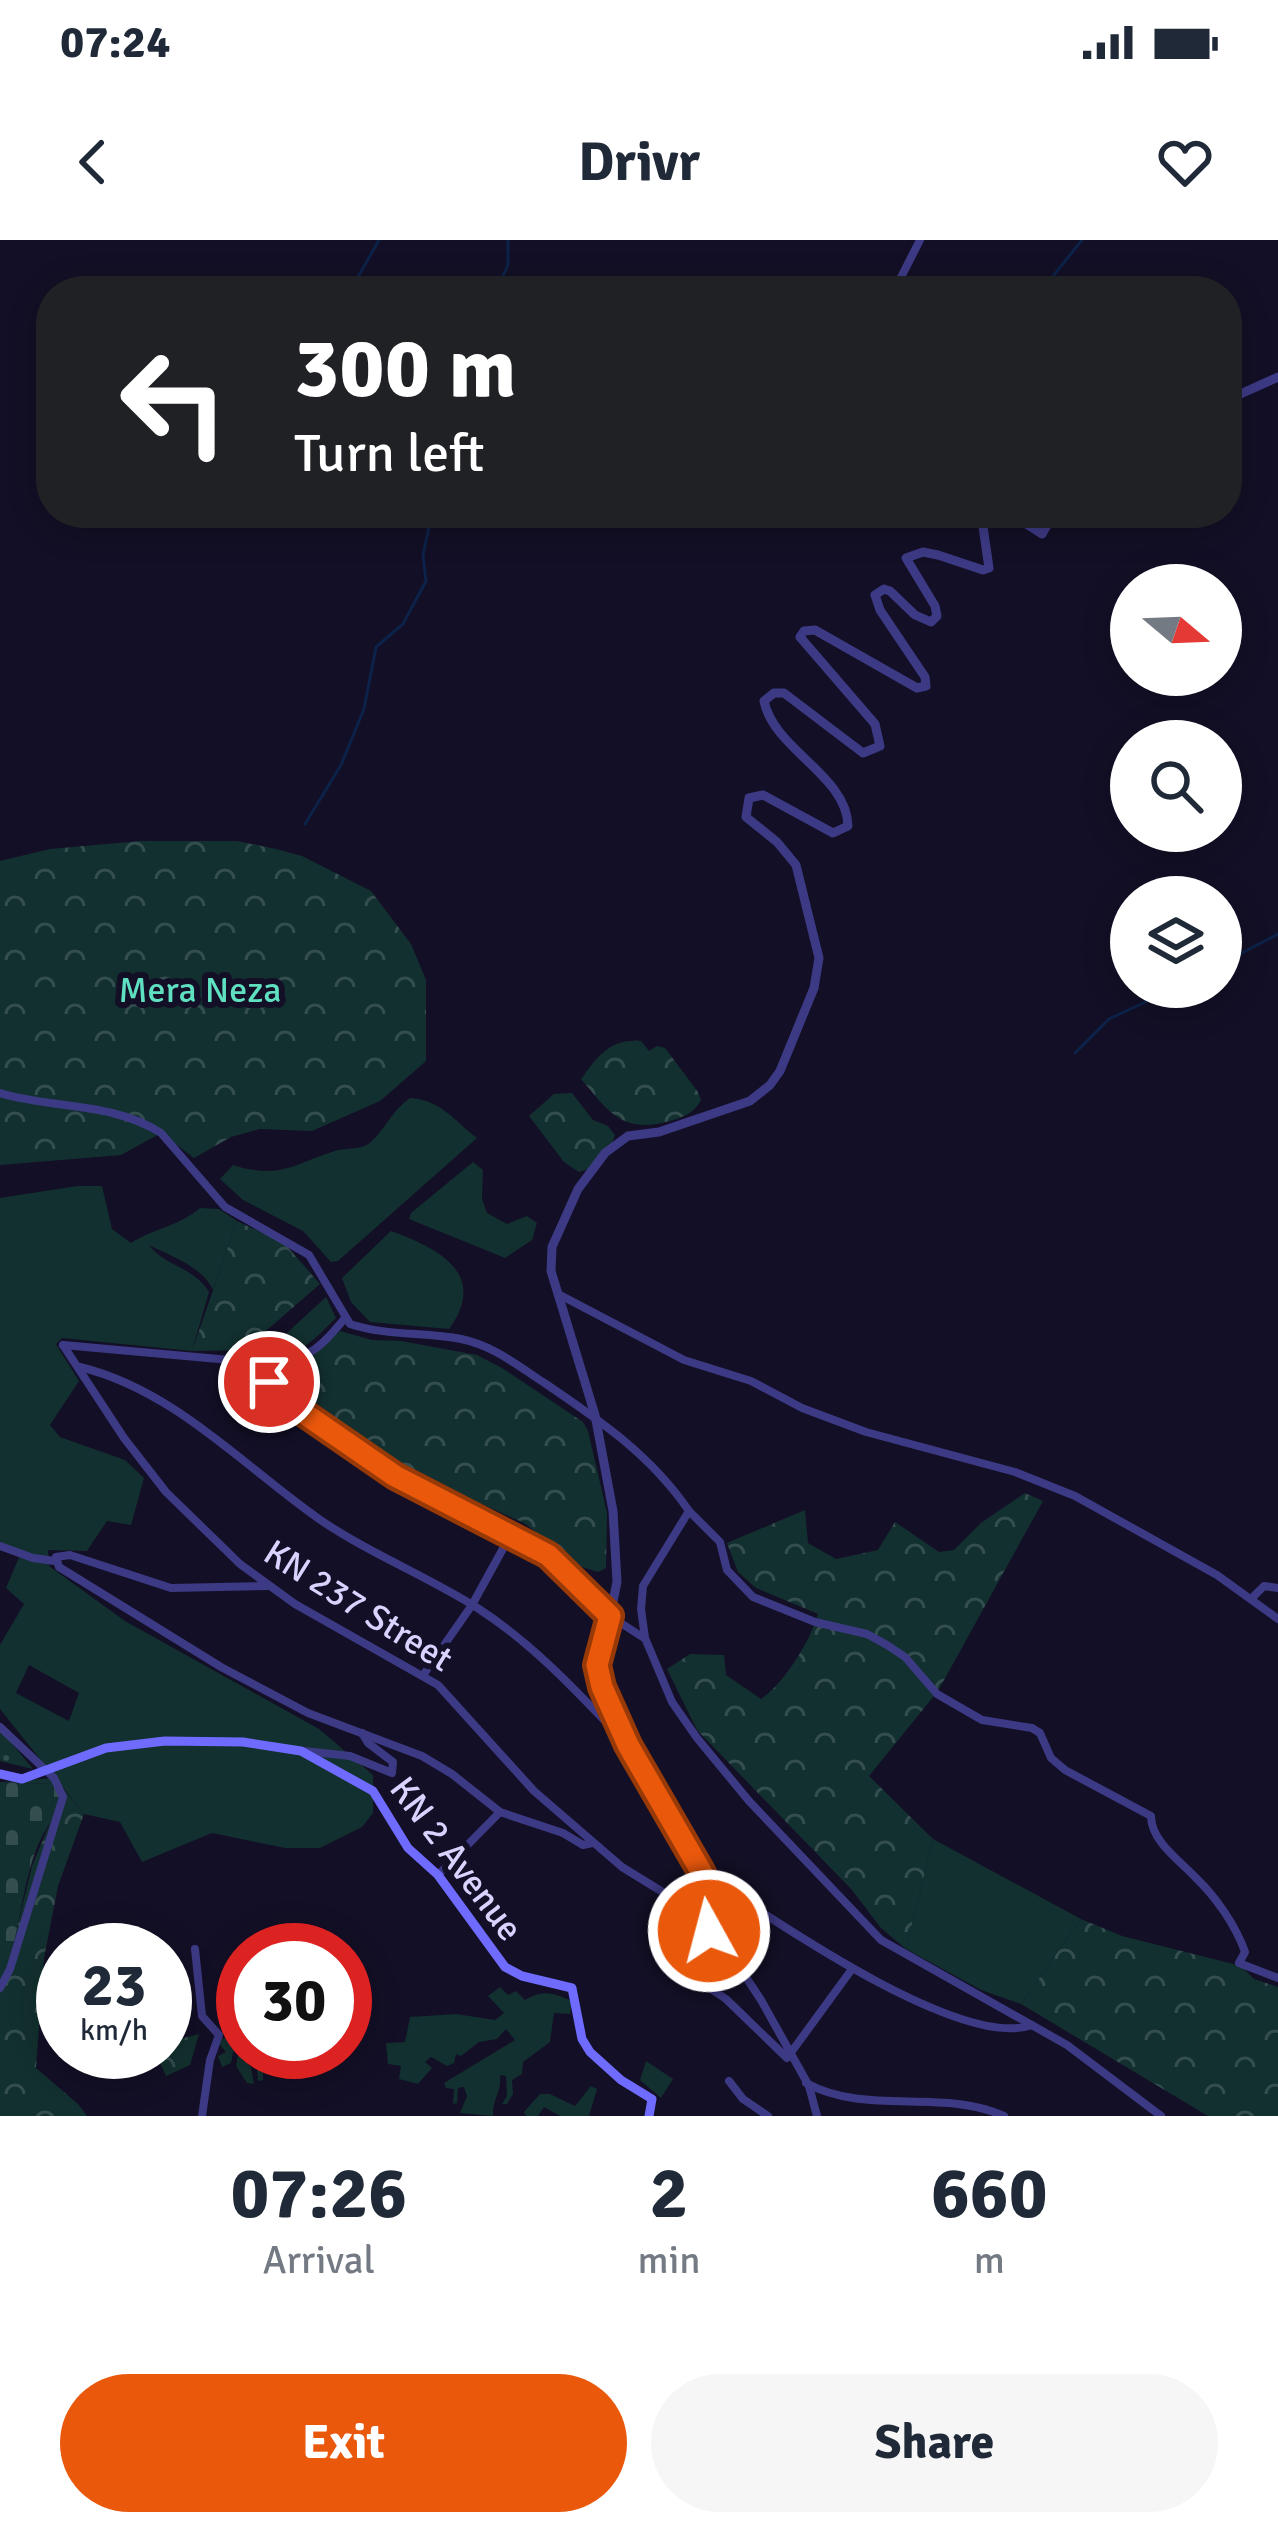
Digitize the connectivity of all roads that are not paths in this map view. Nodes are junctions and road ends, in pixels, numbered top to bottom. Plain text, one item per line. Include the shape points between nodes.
1 (920, 240) edge
2 (901, 276) edge
3 (1278, 377) edge
4 (1242, 393) edge
5 (983, 528) edge
6 (0, 1093) edge
7 (556, 1293) junction
8 (345, 1318) junction
9 (252, 1362) junction
10 (79, 1367) junction
11 (595, 1415) junction
12 (689, 1511) junction
13 (511, 1534) junction
14 (0, 1546) edge
15 (56, 1561) junction
16 (269, 1586) junction
17 (1278, 1588) edge
18 (1251, 1600) junction
19 (472, 1605) junction
20 (610, 1616) junction
21 (1278, 1618) edge
22 (645, 1639) junction
23 (424, 1675) junction
24 (0, 1727) edge
25 (362, 1732) junction
26 (628, 1745) junction
27 (301, 1751) junction
28 (45, 1768) junction
29 (0, 1774) edge
30 (500, 1812) junction
31 (592, 1843) junction
32 (702, 1873) junction
33 (437, 1874) junction
34 (709, 1931) junction
35 (194, 1948) dead end
36 (671, 1955) dead end
37 (852, 1969) junction
38 (1278, 1978) edge
39 (0, 1988) edge
40 (1034, 2024) junction
41 (788, 2055) junction
42 (729, 2081) dead end
43 (809, 2086) junction
44 (202, 2116) edge
45 (649, 2116) edge
46 (768, 2116) edge
47 (817, 2116) edge
48 (1004, 2116) edge
49 (1160, 2116) edge

1 - 2 street
3 - 4 street
5 - 7 street via 989,568 923,553 906,558 935,606 931,622 890,591 875,595 926,686 815,630 800,637 875,724 880,746 863,753 778,691 764,701 848,814 848,826 833,833 763,796 749,798 745,808 796,865 819,958 814,988 780,1071 750,1101 628,1136 604,1153 559,1225 550,1271
6 - 8 street via 99,1109 161,1133 226,1207 309,1255
7 - 11 street
7 - 18 street via 683,1360 824,1416 1075,1496
8 - 9 street via 299,1360
8 - 11 street via 369,1330 494,1350
9 - 10 street, KN 237 Street via 63,1345
9 - 13 street via 292,1405 380,1466
10 - 16 street, KN 237 Street via 166,1492
10 - 19 street via 114,1376 170,1408 364,1549
11 - 12 street via 666,1477
11 - 20 street via 615,1539
12 - 22 street via 643,1586
12 - 38 street via 720,1542 727,1570 753,1597 887,1645 937,1694 982,1720 1032,1728 1065,1770 1151,1816 1169,1854 1233,1926 1245,1952 1239,1963
13 - 19 street
13 - 20 street via 565,1568
14 - 15 street
15 - 16 street via 70,1555 171,1588
15 - 25 street via 221,1667 308,1714
16 - 23 street, KN 237 Street
17 - 18 street via 1264,1586
18 - 21 street
19 - 23 street
19 - 26 street via 569,1683
20 - 22 street
20 - 26 street via 597,1665
22 - 40 street via 698,1738 881,1940
23 - 31 street, KN 237 Street
24 - 28 street
25 - 27 street via 393,1762 392,1773 350,1756
25 - 30 street via 436,1764
26 - 32 street
27 - 28 main road, KN 2 Avenue via 165,1741 106,1748
27 - 33 main road, KN 2 Avenue via 373,1791 408,1848
28 - 29 main road, KN 2 Avenue via 22,1778
28 - 39 street via 62,1797
30 - 31 street
30 - 33 street
31 - 34 street, KN 237 Street
32 - 34 street
32 - 37 street
33 - 45 main road, KN 2 Avenue via 505,1967 572,1988 590,2053 652,2099
34 - 41 street, KN 237 Street via 738,1964
35 - 44 street via 202,2016 219,2035
36 - 41 street
37 - 40 street via 1001,2028
37 - 41 street
40 - 49 street
41 - 43 street, KN 237 Street
42 - 46 street
43 - 47 street, KN 237 Street
43 - 48 street

